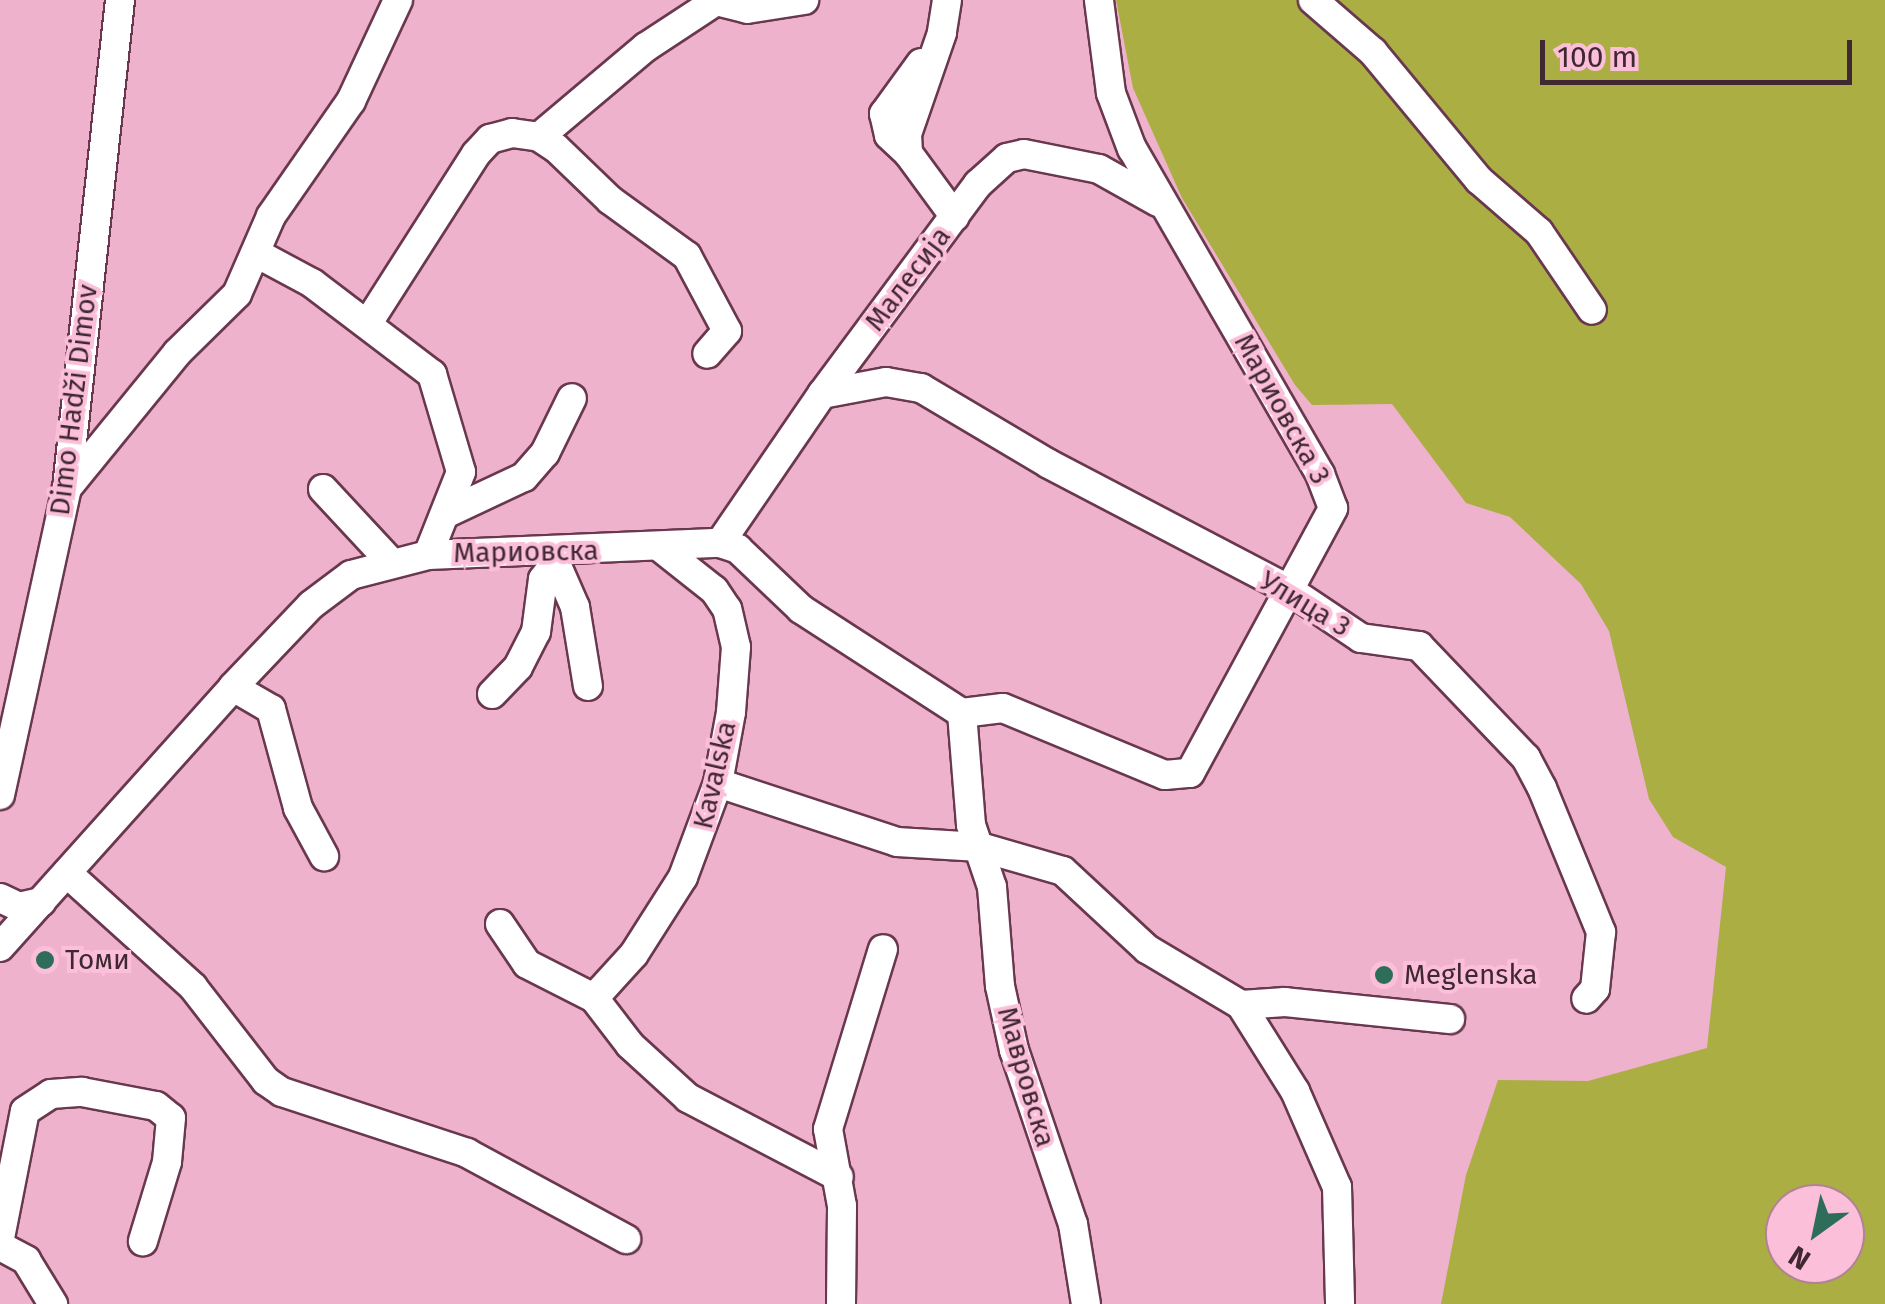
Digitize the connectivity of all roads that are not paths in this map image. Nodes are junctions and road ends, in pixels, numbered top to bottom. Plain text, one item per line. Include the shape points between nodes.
1 (120, 0) edge
2 (398, 0) edge
3 (716, 0) edge
4 (804, 0) edge
5 (947, 0) edge
6 (1099, 0) edge
7 (1313, 0) edge
8 (539, 136) junction
9 (1163, 205) junction
10 (954, 216) junction
11 (256, 253) junction
12 (1592, 310) dead end
13 (368, 324) junction
14 (707, 354) dead end
15 (822, 394) junction
16 (572, 398) dead end
17 (67, 488) junction
18 (322, 489) dead end
19 (447, 513) junction
20 (720, 543) junction
21 (662, 548) junction
22 (428, 555) junction
23 (552, 558) junction
24 (390, 561) junction
25 (1288, 588) junction
26 (588, 686) dead end
27 (233, 687) junction
28 (492, 694) dead end
29 (962, 713) junction
30 (718, 783) junction
31 (0, 795) edge
32 (980, 848) junction
33 (324, 856) dead end
34 (67, 873) junction
35 (0, 898) edge
36 (41, 902) junction
37 (500, 924) dead end
38 (0, 946) edge
39 (883, 948) dead end
40 (594, 998) junction
41 (1586, 999) dead end
42 (1241, 1005) junction
43 (1450, 1018) dead end
44 (839, 1178) junction
45 (0, 1238) edge
46 (626, 1239) dead end
47 (142, 1241) dead end
48 (0, 1246) edge
49 (1340, 1303) edge
50 (53, 1304) edge
51 (841, 1304) edge
52 (1086, 1304) edge

1 - 17 street, Dimo Hadži Dimov
2 - 11 street via 351,101 271,216
3 - 4 street via 747,9
3 - 8 street via 646,46 596,95
5 - 10 street via 911,119 908,153
6 - 9 street via 1111,92
7 - 12 street via 1373,52 1479,180 1538,232
8 - 13 street via 490,138
8 - 14 street via 696,267 727,331
9 - 10 street, Малесија via 1100,169 1024,154 1007,158
9 - 25 street, Мариовска 3 via 1329,491 1330,519
10 - 15 street, Малесија
11 - 13 street
11 - 17 street via 237,294 177,354
13 - 19 street via 432,374 461,472
15 - 20 street, Малесија
15 - 25 street, Улица 3 via 886,382 921,388 1048,464
16 - 19 street via 545,453 524,477
17 - 31 street, Dimo Hadži Dimov
18 - 24 street
19 - 22 street
20 - 21 street, Мариовска
20 - 29 street via 738,549 802,609
21 - 23 street, Мариовска
21 - 30 street, Kavalska via 714,590 734,627 731,712
22 - 23 street, Мариовска
22 - 24 street, Мариовска
23 - 26 street via 575,606
23 - 28 street via 529,645
24 - 27 street, Мариовска via 334,586
25 - 29 street, Мариовска 3 via 1217,725 1181,778 1003,708
25 - 41 street, Улица 3 via 1361,638 1419,646 1526,758 1602,932 1594,989
27 - 33 street via 271,709 298,808
27 - 34 street, Мариовска
29 - 32 street
30 - 32 street via 778,808 898,842
30 - 40 street, Kavalska via 683,878 634,954
32 - 42 street via 1063,871 1147,949
32 - 52 street, Мавровска via 992,886 1000,986 1014,1050 1073,1224
34 - 36 street, Мариовска
34 - 46 street via 193,987 266,1081 282,1092 467,1153
35 - 36 street via 19,908
36 - 38 street, Мариовска
37 - 40 street via 527,964
39 - 44 street via 830,1118
40 - 44 street via 630,1045 688,1098
42 - 43 street via 1284,1002
42 - 49 street via 1295,1091 1337,1187
44 - 51 street
45 - 47 street via 25,1111 52,1094 82,1092 156,1106 170,1118 167,1162
48 - 50 street via 26,1260

